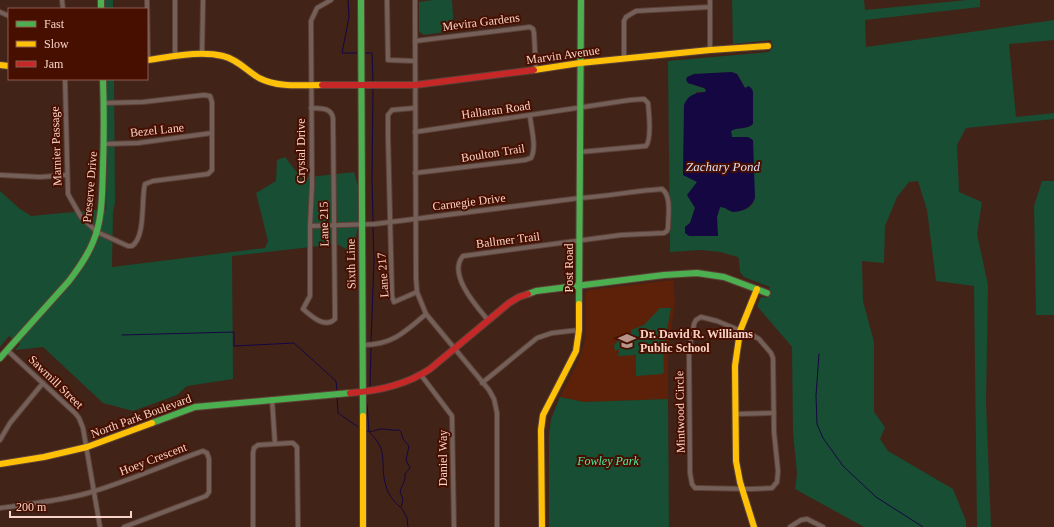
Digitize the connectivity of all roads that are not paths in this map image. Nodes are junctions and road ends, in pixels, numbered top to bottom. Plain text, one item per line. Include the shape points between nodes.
1 (175, 0) edge
2 (203, 0) edge
3 (331, 0) edge
4 (361, 0) edge
5 (387, 0) edge
6 (415, 0) edge
7 (580, 0) edge
8 (710, 0) edge
9 (710, 7) junction
10 (415, 41) junction
11 (768, 46) dead end
12 (710, 50) junction
13 (202, 54) junction
14 (175, 57) junction
15 (624, 59) junction
16 (148, 60) edge
17 (415, 61) junction
18 (580, 63) junction
19 (536, 70) junction
20 (65, 80) edge
21 (103, 80) edge
22 (361, 85) junction
23 (415, 85) junction
24 (311, 86) junction
25 (104, 103) junction
26 (311, 108) junction
27 (415, 108) junction
28 (580, 108) junction
29 (530, 116) junction
30 (415, 132) junction
31 (212, 133) junction
32 (104, 144) junction
33 (580, 152) junction
34 (415, 173) junction
35 (0, 174) edge
36 (67, 176) junction
37 (580, 198) junction
38 (416, 219) junction
39 (391, 222) junction
40 (362, 225) junction
41 (310, 226) junction
42 (334, 226) junction
43 (97, 232) junction
44 (580, 241) junction
45 (580, 286) junction
46 (757, 289) junction
47 (417, 292) junction
48 (767, 293) dead end
49 (303, 309) joint
50 (426, 314) junction
51 (488, 320) junction
52 (579, 330) junction
53 (740, 331) junction
54 (363, 345) junction
55 (454, 348) junction
56 (7, 350) junction
57 (0, 358) edge
58 (421, 375) junction
59 (43, 383) junction
60 (482, 383) junction
61 (363, 392) junction
62 (272, 399) junction
63 (736, 414) junction
64 (774, 414) junction
65 (0, 440) edge
66 (275, 444) junction
67 (87, 447) junction
68 (0, 464) edge
69 (742, 489) junction
70 (94, 491) junction
71 (0, 508) edge
72 (100, 527) edge
73 (124, 527) edge
74 (254, 527) edge
75 (298, 527) edge
76 (363, 527) edge
77 (454, 527) edge
78 (497, 527) edge
79 (542, 527) edge
80 (754, 527) edge
81 (790, 527) edge
82 (823, 527) edge

1 - 14 street
2 - 13 street
3 - 24 street, Crystal Drive via 317,8 311,21
4 - 22 street, Sixth Line
5 - 17 street via 388,60
6 - 10 street
7 - 18 street, Post Road
8 - 9 street
9 - 12 street
9 - 15 street via 636,11 630,14 624,21
10 - 17 street
10 - 19 street, Mevira Gardens via 530,27 534,33
11 - 12 street, Marvin Avenue
12 - 15 street, Marvin Avenue
13 - 14 street, Marvin Avenue
13 - 24 street, Marvin Avenue via 223,56 273,83
14 - 16 street, Marvin Avenue
15 - 18 street, Marvin Avenue
17 - 23 street
18 - 19 street, Marvin Avenue
18 - 28 street, Post Road
19 - 23 street, Marvin Avenue
20 - 36 street, Marnier Passage
21 - 25 street, Preserve Drive
22 - 23 street, Marvin Avenue
22 - 24 street, Marvin Avenue
22 - 40 street, Sixth Line
23 - 27 street
24 - 26 street, Crystal Drive
25 - 31 street, Marnier Passage via 143,102 207,95 212,102
25 - 32 street, Preserve Drive
26 - 41 street, Crystal Drive
26 - 42 street, Lane 215 via 328,109 332,115
27 - 30 street
27 - 39 street via 392,110 388,115
28 - 29 street, Hallaran Road
28 - 33 street, Post Road
28 - 33 street, Hallaran Road via 644,100 648,103 649,143 646,146
29 - 30 street, Hallaran Road
29 - 34 street, Boulton Trail via 534,147 531,158
30 - 34 street
31 - 32 street, Bezel Lane via 138,143
31 - 43 street, Marnier Passage via 211,172 145,184 142,221 134,244 128,246
32 - 43 street, Preserve Drive via 101,209
33 - 37 street, Post Road
34 - 38 street
35 - 36 street
36 - 43 street, Marnier Passage via 68,194 81,217
37 - 38 street, Carnegie Drive
37 - 44 street, Post Road
37 - 44 street, Carnegie Drive via 662,189 667,194 668,228 664,233 620,235
38 - 39 street, Carnegie Drive
38 - 47 street
39 - 40 street, Carnegie Drive
39 - 47 street, Lane 217 via 394,302
40 - 42 street, Carnegie Drive
40 - 54 street, Sixth Line
41 - 42 street, Carnegie Drive
41 - 49 street, Crystal Drive via 310,296
42 - 49 street, Lane 215 via 335,319 331,323 324,323
43 - 56 street, Preserve Drive via 88,253 64,286
44 - 45 street, Post Road
44 - 51 street, Ballmer Trail via 463,256 459,265 462,284
45 - 46 street, North Park Boulevard via 697,273 724,276
45 - 51 street, North Park Boulevard via 527,294 509,303
45 - 52 street, Post Road
46 - 48 street, North Park Boulevard
46 - 53 street
47 - 50 street
50 - 54 street via 400,336 375,345
50 - 55 street
51 - 55 street, North Park Boulevard
52 - 60 street via 552,333 537,338
52 - 79 street, Post Road via 574,355 543,415
53 - 63 street via 735,359
53 - 64 street, Mintwood Circle via 759,339 773,356
53 - 69 street, Mintwood Circle via 701,317 694,324 689,354 690,473 691,483 696,488
54 - 61 street, Sixth Line
55 - 58 street, North Park Boulevard
55 - 60 street
56 - 57 street, Preserve Drive
56 - 59 street, Sawmill Street
58 - 61 street, North Park Boulevard via 390,388
58 - 77 street, Daniel Way via 451,413 453,420
59 - 65 street via 10,423
59 - 67 street, Sawmill Street via 79,418
60 - 78 street via 494,399 497,413
61 - 62 street, North Park Boulevard
61 - 76 street, Sixth Line
62 - 66 street
62 - 67 street, North Park Boulevard via 196,407
63 - 64 street
63 - 69 street via 736,461
64 - 69 street, Mintwood Circle via 777,482 769,489
66 - 74 street via 258,446 253,450
66 - 75 street via 293,443 297,447
67 - 68 street, North Park Boulevard via 44,458
67 - 70 street, Sawmill Street
69 - 80 street
70 - 71 street via 56,500
70 - 72 street, Sawmill Street
70 - 73 street, Hoey Crescent via 203,451 208,453 209,492 206,496
81 - 82 street via 807,519

